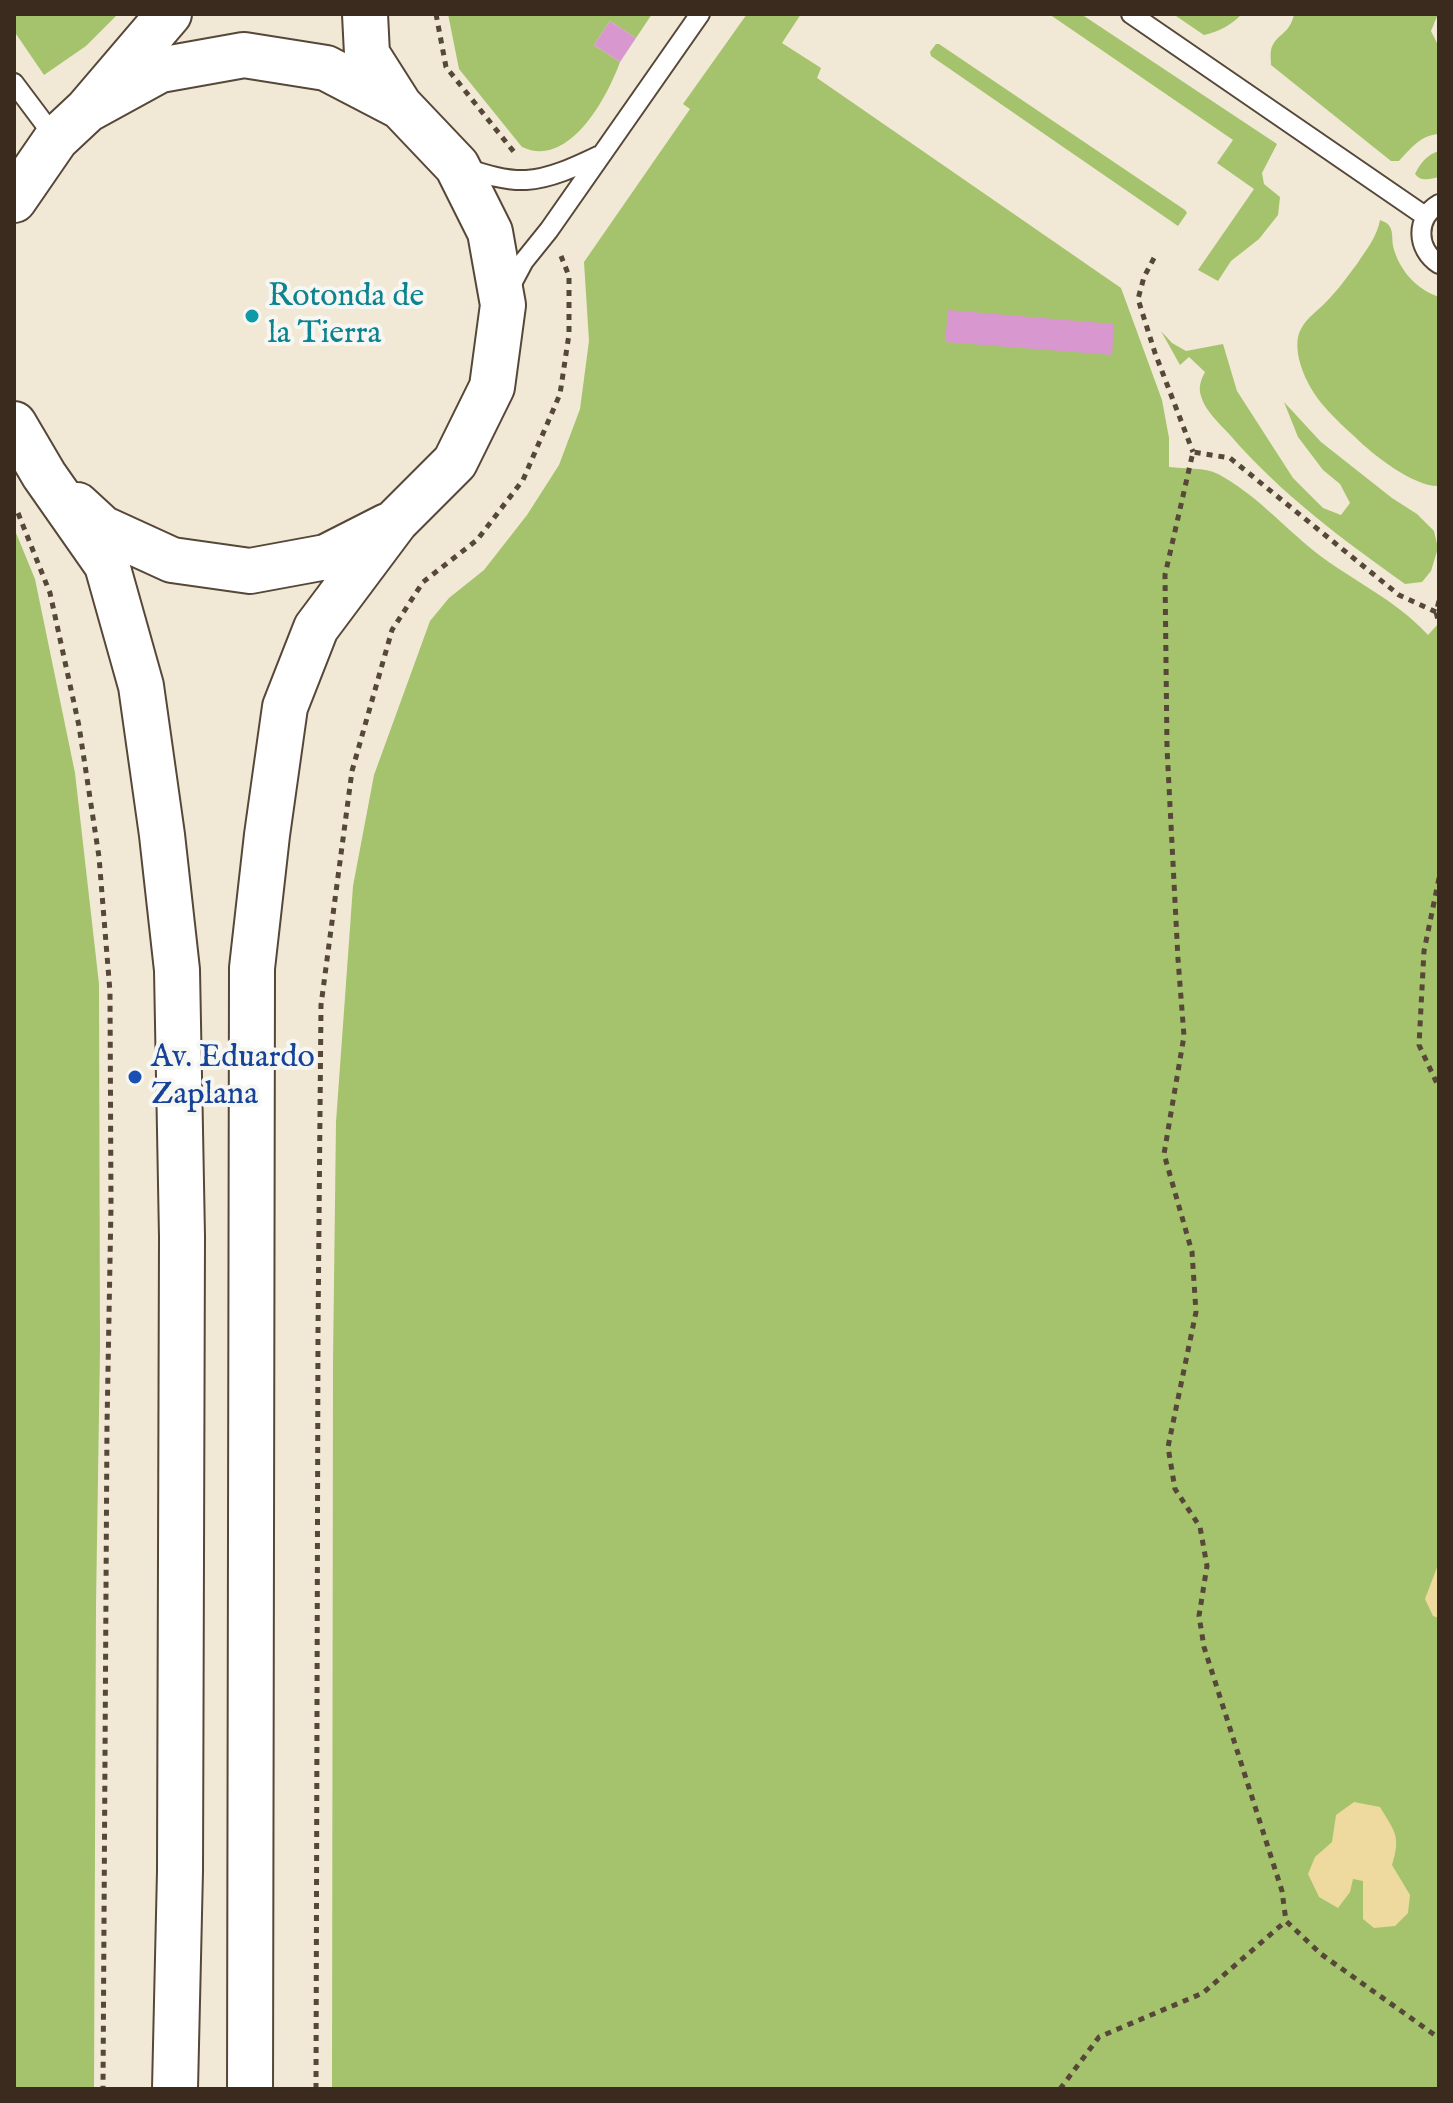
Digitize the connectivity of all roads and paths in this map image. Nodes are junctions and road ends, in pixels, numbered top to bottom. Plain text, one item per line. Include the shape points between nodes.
1 (169, 14) edge
2 (365, 14) edge
3 (436, 14) edge
4 (700, 14) edge
5 (1131, 14) edge
6 (14, 83) edge
7 (400, 106) junction
8 (87, 110) junction
9 (56, 139) junction
10 (600, 155) junction
11 (457, 166) junction
12 (527, 180) junction
13 (14, 200) edge
14 (1432, 210) edge
15 (549, 230) junction
16 (1154, 258) dead end
17 (1439, 264) edge
18 (503, 305) junction
19 (14, 424) edge
20 (1193, 452) junction
21 (29, 490) edge
22 (396, 521) junction
23 (1439, 601) edge
24 (1436, 612) junction
25 (1439, 624) edge
26 (1439, 878) edge
27 (1439, 1088) edge
28 (1286, 1921) junction
29 (1439, 2038) edge
30 (103, 2089) edge
31 (175, 2089) edge
32 (250, 2089) edge
33 (316, 2089) edge
34 (1060, 2089) edge

1 - 8 main road
2 - 7 main road via 367,54
3 - 12 path via 446,67 515,154
4 - 10 lane
5 - 14 lane
6 - 9 lane
7 - 8 main road via 326,68 244,55 160,70
7 - 11 main road
8 - 9 main road
9 - 13 main road
10 - 12 lane
10 - 15 lane
11 - 12 lane
11 - 18 main road via 490,232
14 - 17 lane via 1421,227 1421,239
15 - 18 lane via 524,261
15 - 33 path via 569,276 569,334 560,394 523,480 477,540 423,582 392,630 352,771 321,1005
16 - 20 path via 1138,299
18 - 22 main road via 492,387 455,462
19 - 21 main road
20 - 24 path via 1230,458 1399,595
20 - 28 path via 1165,575 1168,763 1184,1036 1164,1154 1192,1252 1196,1312 1168,1447 1175,1489 1200,1527 1207,1566 1199,1616 1204,1647 1282,1891
21 - 22 main road via 172,560 250,571 326,557
21 - 30 path via 79,726 99,857 110,992
21 - 31 main road via 107,565 141,686 177,970 182,1253
22 - 32 main road via 316,628 285,707 252,968
23 - 24 path
24 - 25 path
26 - 27 path via 1424,951 1419,1045
28 - 29 path via 1321,1954
28 - 34 path via 1203,1993 1099,2037

